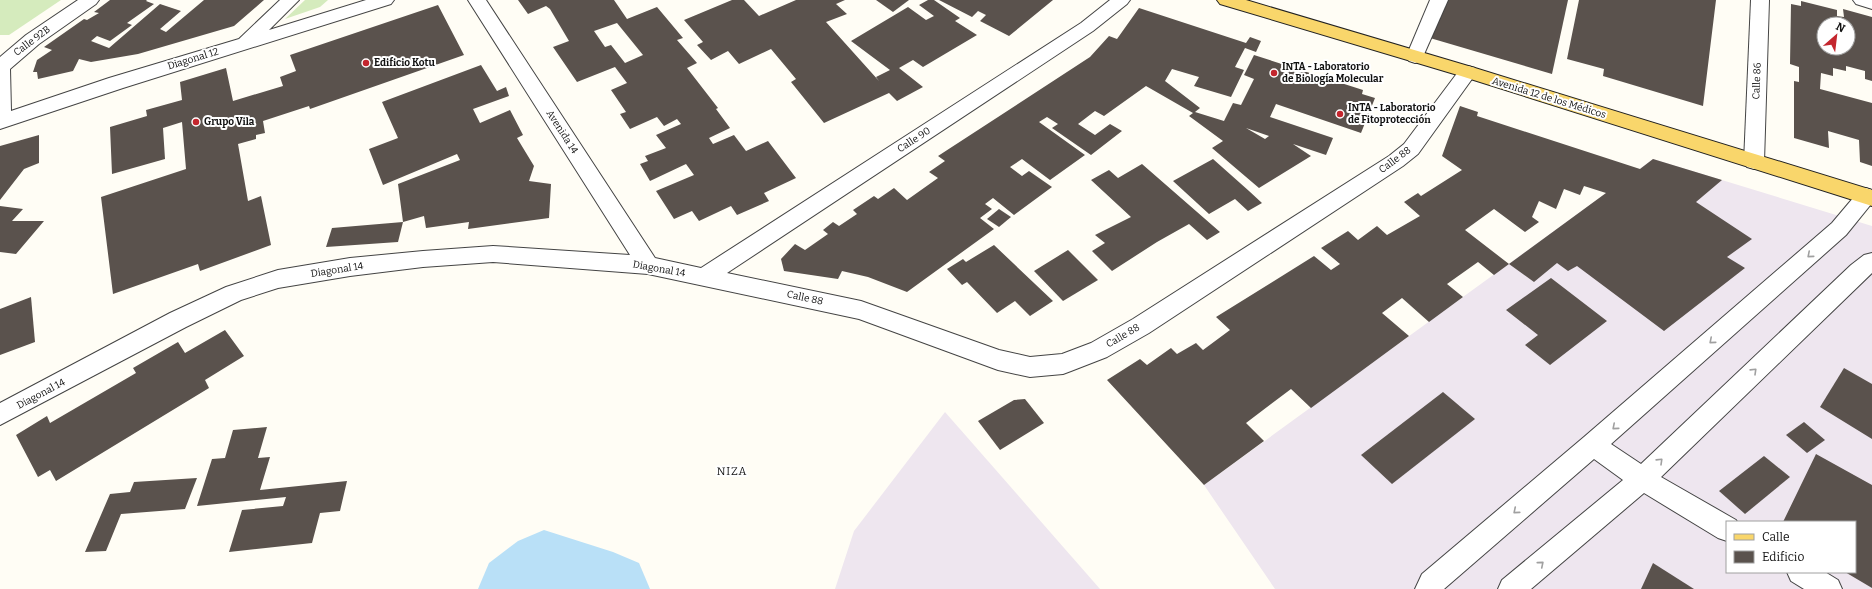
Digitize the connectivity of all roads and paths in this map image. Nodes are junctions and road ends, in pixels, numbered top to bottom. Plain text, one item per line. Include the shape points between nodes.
1 (90, 0) edge
2 (290, 0) edge
3 (385, 0) edge
4 (477, 0) edge
5 (1121, 0) edge
6 (1226, 0) edge
7 (1439, 0) edge
8 (1760, 0) edge
9 (1862, 0) edge
10 (1872, 3) edge
11 (242, 44) junction
12 (1415, 57) junction
13 (1468, 72) junction
14 (1, 121) edge
15 (1754, 162) junction
16 (1869, 197) edge
17 (648, 265) junction
18 (1868, 270) edge
19 (704, 277) junction
20 (0, 415) edge
21 (1593, 445) junction
22 (1642, 478) junction
23 (1726, 528) edge
24 (1802, 573) edge
25 (1427, 587) edge
26 (1511, 589) edge
27 (1829, 589) edge

1 - 14 street, Calle 92B via 31,40 1,67
2 - 11 street
3 - 11 street, Diagonal 12
4 - 17 street, Avenida 14
5 - 19 street, Calle 90 via 1087,27
6 - 12 main road, Avenida 12 de los Médicos
7 - 12 street
8 - 15 street, Calle 86
9 - 10 street
11 - 14 street, Diagonal 12 via 116,82
12 - 13 main road, Avenida 12 de los Médicos
13 - 15 main road, Avenida 12 de los Médicos
13 - 19 street, Calle 88 via 1411,149 1396,161 1140,326 1099,350 1063,364 1030,367 998,360 861,310
15 - 16 main road, Avenida 12 de los Médicos
16 -> 21 street via 1839,229
17 - 19 street, Diagonal 14
17 - 20 street, Diagonal 14 via 493,254 423,258 278,279 234,293 185,316
22 -> 18 street
21 - 22 street
21 -> 25 street
22 - 23 street
26 -> 22 street
24 - 27 street

